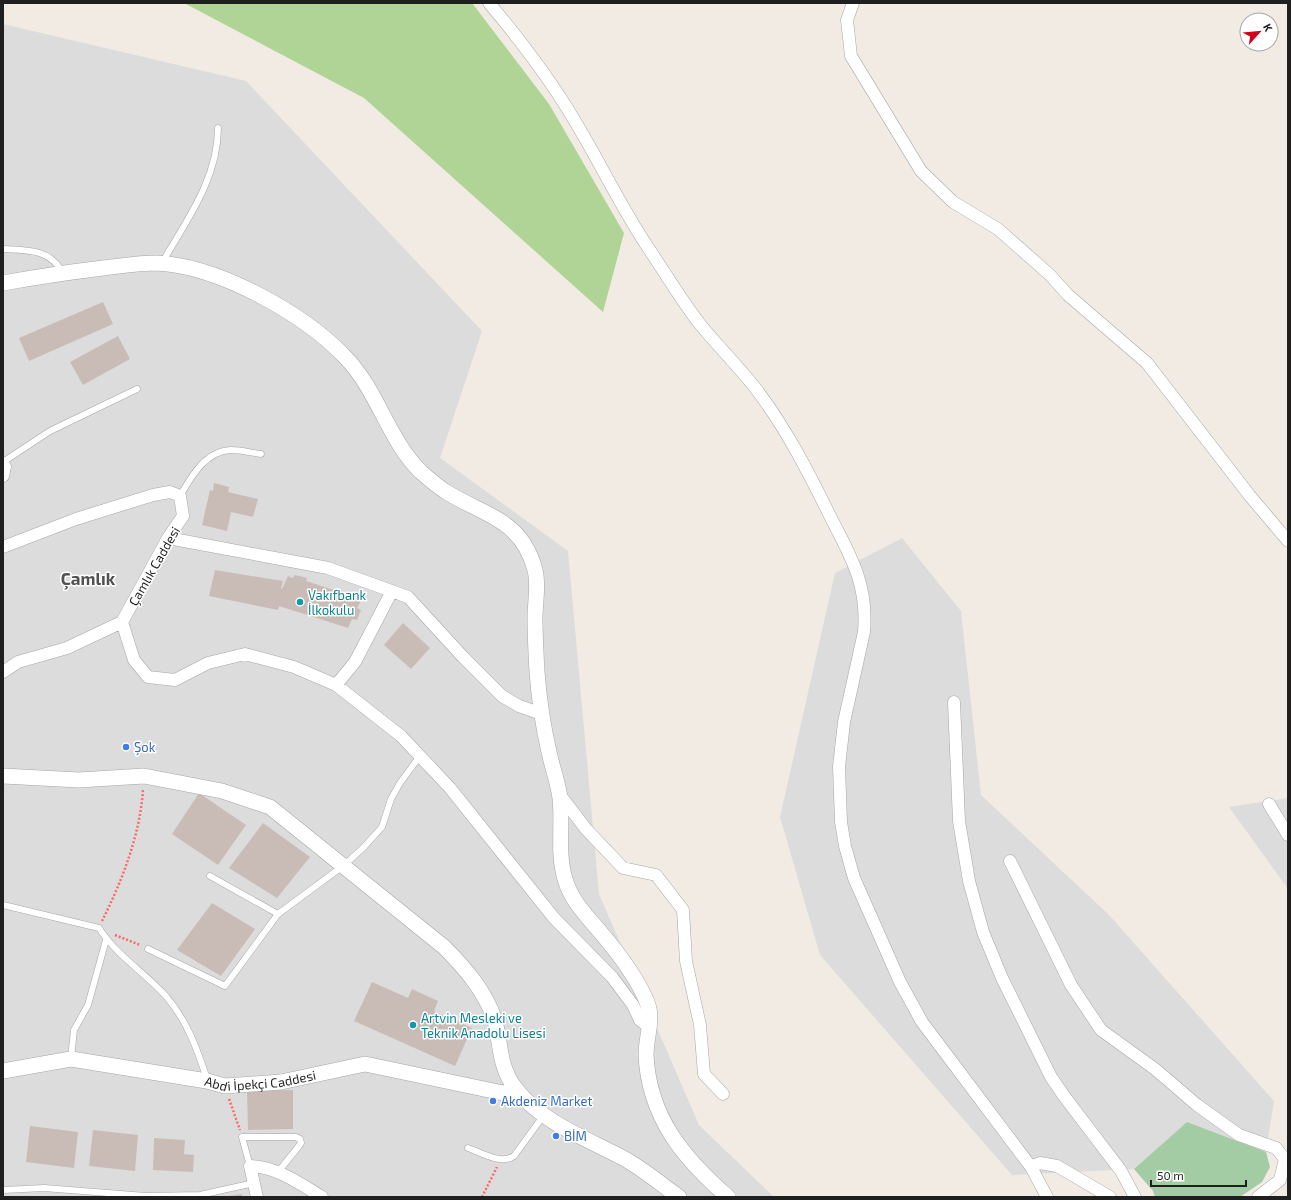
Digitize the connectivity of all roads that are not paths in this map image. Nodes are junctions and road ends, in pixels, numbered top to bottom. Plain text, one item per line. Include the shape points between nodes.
1 (489, 3) edge
2 (853, 3) edge
3 (218, 128) dead end
4 (3, 249) edge
5 (162, 263) junction
6 (62, 273) junction
7 (3, 283) edge
8 (137, 389) dead end
9 (262, 454) dead end
10 (3, 462) edge
11 (3, 476) edge
12 (180, 496) junction
13 (168, 538) junction
14 (1288, 541) edge
15 (3, 546) edge
16 (392, 591) junction
17 (122, 622) junction
18 (3, 672) edge
19 (336, 686) junction
20 (954, 702) dead end
21 (542, 714) junction
22 (420, 756) junction
23 (3, 776) edge
24 (560, 795) junction
25 (1269, 804) dead end
26 (1288, 835) edge
27 (1010, 861) dead end
28 (343, 866) junction
29 (210, 876) dead end
30 (3, 905) edge
31 (278, 914) junction
32 (106, 940) junction
33 (148, 948) road end
34 (649, 1027) junction
35 (71, 1059) junction
36 (3, 1071) edge
37 (207, 1081) junction
38 (516, 1090) junction
39 (723, 1094) dead end
40 (544, 1115) junction
41 (468, 1148) dead end
42 (250, 1166) junction
43 (1031, 1167) junction
44 (278, 1172) junction
45 (254, 1183) junction
46 (3, 1190) edge
47 (257, 1197) edge
48 (322, 1197) edge
49 (679, 1197) edge
50 (728, 1197) edge
51 (1047, 1197) edge
52 (1110, 1197) edge
53 (1135, 1197) edge
54 (1258, 1197) edge

1 - 43 street via 557,92 628,217 699,323 752,384 784,431 818,490 853,560 862,586 865,618 844,722 838,791 844,840 854,878 900,982 922,1022
2 - 14 street via 847,20 851,56 921,170 953,202 998,229 1050,274 1068,295 1147,363
3 - 5 lane via 217,153 209,178
4 - 6 lane via 47,254
5 - 6 street
5 - 21 street via 184,266 215,276 259,295 300,319 348,360 367,385 417,468 449,494 496,518 517,533 535,569 537,674
6 - 7 street
8 - 10 lane via 50,431
9 - 12 lane via 231,450 216,455 198,467
10 - 11 street
12 - 13 street, Çamlık Caddesi via 184,516
12 - 15 street via 170,492 153,495 76,519
13 - 16 street via 328,568
13 - 17 street, Çamlık Caddesi
16 - 19 street via 355,662
16 - 21 street via 408,597 502,696 519,706
17 - 18 street via 67,648 18,662
17 - 19 street via 134,660 148,677 175,680 208,663 245,654 294,667
19 - 22 street via 401,736
20 - 53 street via 959,821 969,881 983,932 1002,978 1052,1077 1121,1171
21 - 24 street
22 - 28 lane via 400,782 391,799 382,827
22 - 34 street via 450,788 554,918 612,977 633,1005 640,1020
23 - 28 street via 79,780 144,776 222,791 270,807
24 - 34 street via 561,854 566,884 571,896 617,952 642,992 650,1010
24 - 39 street via 586,829 623,868 656,875 682,910 686,961 700,1025 704,1074
25 - 26 street
27 - 54 street via 1071,985 1102,1030 1239,1135 1276,1148 1284,1159 1280,1180
28 - 31 lane
28 - 38 street via 444,947 472,977 489,1007 497,1030 505,1074
29 - 31 lane
30 - 32 lane via 99,928
31 - 33 lane via 225,986
32 - 35 lane via 88,1005 74,1030
32 - 37 lane via 173,1005 193,1039
34 - 50 street via 646,1045 649,1079 663,1121 690,1163
35 - 36 street, Abdi İpekçi Caddesi
35 - 37 street, Abdi İpekçi Caddesi
37 - 38 street, Abdi İpekçi Caddesi via 225,1086 281,1082 365,1064 380,1065 503,1093
38 - 40 street
40 - 41 lane via 514,1156 506,1160
40 - 49 street via 626,1160
42 - 44 street
42 - 44 lane via 242,1137 300,1139 299,1146
42 - 45 street
43 - 51 street
43 - 52 street via 1040,1163 1057,1166
44 - 48 street
45 - 46 lane via 200,1195 146,1196 44,1188
45 - 47 street

